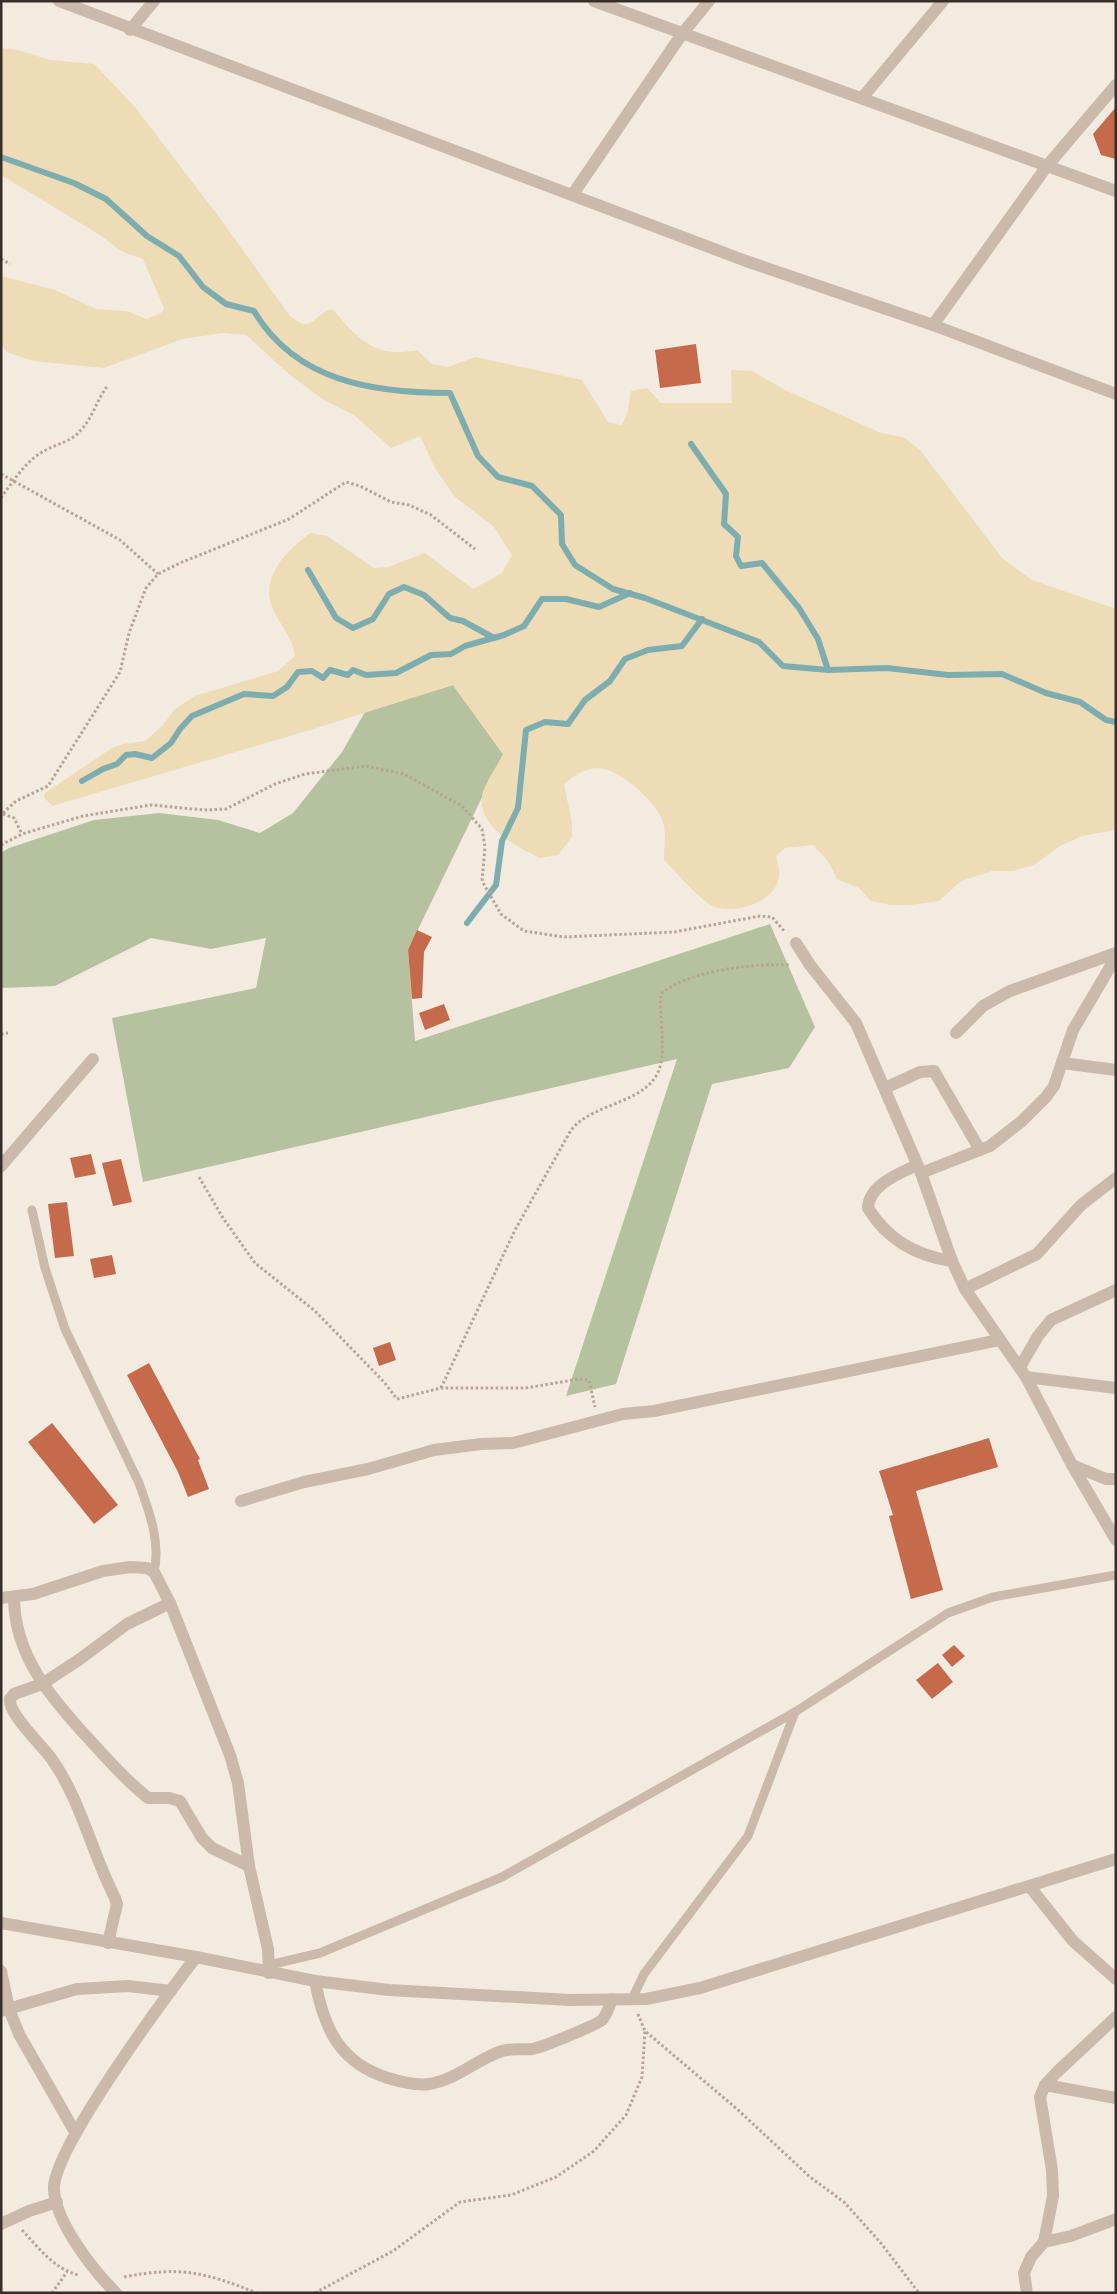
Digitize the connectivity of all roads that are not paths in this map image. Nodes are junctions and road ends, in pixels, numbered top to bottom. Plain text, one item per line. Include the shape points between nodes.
1 (59, 1) edge
2 (154, 1) edge
3 (594, 1) edge
4 (709, 1) edge
5 (943, 1) edge
6 (130, 30) junction
7 (682, 34) junction
8 (1116, 85) edge
9 (862, 98) junction
10 (1047, 166) junction
11 (1116, 191) edge
12 (573, 194) junction
13 (933, 326) junction
14 (1116, 394) edge
15 (796, 943) road end
16 (1116, 955) edge
17 (956, 1033) dead end
18 (93, 1059) dead end
19 (1062, 1063) junction
20 (1116, 1070) edge
21 (885, 1088) junction
22 (980, 1150) junction
23 (1, 1166) edge
24 (919, 1169) junction
25 (1116, 1178) edge
26 (32, 1210) dead end
27 (952, 1261) junction
28 (965, 1289) junction
29 (1116, 1290) edge
30 (999, 1340) junction
31 (1023, 1372) junction
32 (1116, 1388) edge
33 (1072, 1465) junction
34 (1116, 1479) edge
35 (241, 1502) dead end
36 (1116, 1540) edge
37 (154, 1572) junction
38 (1116, 1575) edge
39 (14, 1597) junction
40 (1, 1598) edge
41 (170, 1603) junction
42 (42, 1684) junction
43 (795, 1712) junction
44 (1116, 1859) edge
45 (249, 1866) junction
46 (1030, 1887) junction
47 (1, 1924) edge
48 (108, 1943) junction
49 (196, 1957) junction
50 (269, 1969) junction
51 (1, 1973) edge
52 (1116, 1979) edge
53 (315, 1981) junction
54 (171, 1990) junction
55 (612, 1999) junction
56 (632, 1999) junction
57 (5, 2010) edge
58 (1116, 2017) edge
59 (1045, 2085) junction
60 (1116, 2098) edge
61 (75, 2132) junction
62 (57, 2202) junction
63 (1116, 2219) edge
64 (7, 2222) edge
65 (1044, 2242) junction
66 (116, 2293) edge
67 (1027, 2293) edge

1 - 6 street
2 - 6 street
3 - 7 street
4 - 7 street
5 - 9 street
6 - 12 street
7 - 9 street
7 - 12 street
8 - 10 street
9 - 10 street
10 - 11 street
10 - 13 street
12 - 13 street via 746,261
13 - 14 street
15 - 21 street via 810,966 856,1023
16 - 17 street via 1010,991 983,1006
16 - 19 street via 1073,1030
18 - 23 street
19 - 20 street
19 - 22 street via 1054,1086 1046,1097 1022,1121
21 - 22 street via 920,1072 934,1071
21 - 24 street
22 - 24 street
24 - 27 street
24 - 27 street via 879,1187 868,1198 868,1208 884,1229 902,1244 931,1258
25 - 28 street via 1082,1205 1037,1254
26 - 37 lane via 45,1268 66,1329 148,1508 158,1555
27 - 28 street
28 - 30 street
29 - 31 street via 1051,1320 1038,1336
30 - 31 street
30 - 35 street via 597,1420 513,1443 434,1450 368,1469 296,1484
31 - 32 street
31 - 33 street
33 - 34 street via 1106,1479
33 - 36 street
37 - 39 street via 148,1568 130,1567 103,1570
37 - 41 street
38 - 43 lane via 994,1596 948,1613
39 - 40 street
39 - 42 street via 19,1635
41 - 42 street via 115,1631
41 - 45 street via 230,1755 238,1783
42 - 45 street via 141,1793 154,1800 169,1798 180,1801 208,1844
42 - 48 street via 14,1694 9,1704 56,1764 73,1796 97,1862 117,1904
43 - 50 lane via 502,1877 320,1953
43 - 56 lane via 748,1836 644,1974
44 - 46 street
45 - 50 street via 268,1949
46 - 52 street via 1074,1941
46 - 56 street via 700,1988
47 - 48 street
48 - 49 street
49 - 50 street
49 - 54 street
50 - 53 street
51 - 57 street
53 - 55 street via 455,1994
53 - 55 street via 328,2027 352,2062 374,2074 417,2085 444,2080 504,2051 546,2045 595,2025 604,2018
54 - 57 street via 128,1986 77,1988
54 - 61 street
55 - 56 street
57 - 61 street
58 - 59 street
59 - 60 street
59 - 65 street via 1040,2101 1052,2170 1053,2196
61 - 62 street via 57,2170 54,2191
62 - 64 street
62 - 66 street via 67,2229 80,2250
63 - 65 street via 1071,2236
65 - 67 street via 1031,2257 1024,2273

